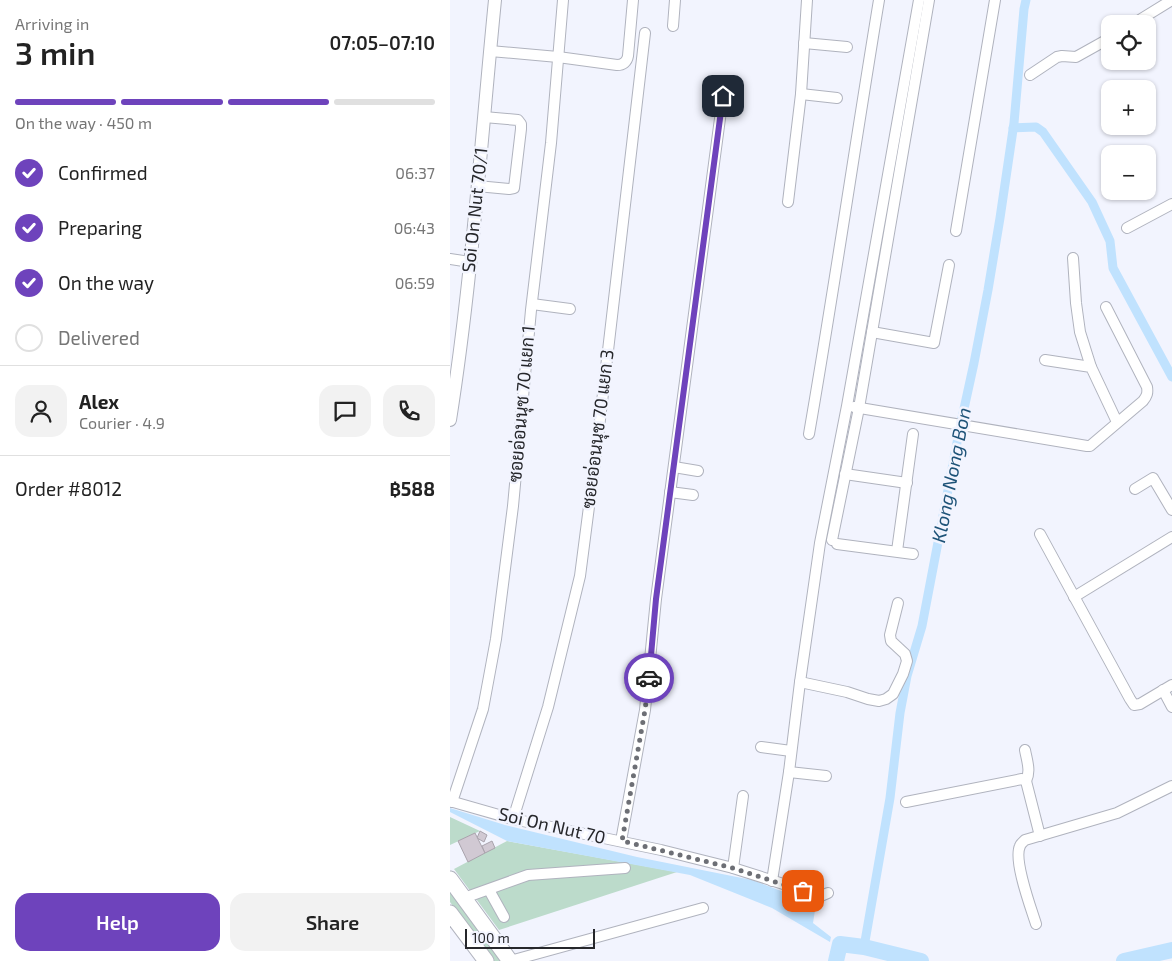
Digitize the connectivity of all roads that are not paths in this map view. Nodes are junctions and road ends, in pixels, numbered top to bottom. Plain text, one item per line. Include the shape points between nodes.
1 (495, 0) edge
2 (563, 0) edge
3 (632, 0) edge
4 (675, 0) edge
5 (807, 0) edge
6 (879, 0) edge
7 (919, 0) edge
8 (929, 0) edge
9 (995, 0) edge
10 (1172, 0) edge
11 (1148, 15) edge
12 (673, 26) dead end
13 (646, 32) dead end
14 (804, 43) junction
15 (1101, 43) edge
16 (847, 48) dead end
17 (490, 51) junction
18 (558, 57) junction
19 (1030, 75) dead end
20 (800, 94) junction
21 (723, 96) dead end
22 (837, 98) dead end
23 (484, 117) junction
24 (477, 186) junction
25 (788, 202) dead end
26 (1172, 204) edge
27 (1127, 228) dead end
28 (956, 231) dead end
29 (1074, 258) dead end
30 (450, 260) edge
31 (470, 262) junction
32 (949, 265) dead end
33 (532, 304) junction
34 (1106, 307) dead end
35 (570, 309) dead end
36 (872, 332) junction
37 (1046, 360) dead end
38 (1091, 367) junction
39 (847, 406) junction
40 (858, 408) junction
41 (450, 420) edge
42 (1118, 422) junction
43 (808, 434) dead end
44 (913, 434) dead end
45 (674, 467) junction
46 (698, 471) dead end
47 (845, 474) junction
48 (906, 483) junction
49 (1135, 489) dead end
50 (670, 492) junction
51 (693, 495) dead end
52 (1172, 510) edge
53 (1040, 534) dead end
54 (1172, 537) edge
55 (897, 551) junction
56 (913, 554) dead end
57 (1074, 597) junction
58 (898, 602) dead end
59 (800, 682) junction
60 (1167, 688) edge
61 (1172, 707) edge
62 (761, 747) dead end
63 (1025, 750) dead end
64 (791, 751) junction
65 (788, 772) junction
66 (826, 776) dead end
67 (1026, 781) junction
68 (1172, 786) edge
69 (743, 796) dead end
70 (451, 801) edge
71 (906, 802) dead end
72 (513, 818) junction
73 (1040, 836) junction
74 (622, 841) junction
75 (625, 868) dead end
76 (733, 868) junction
77 (450, 879) edge
78 (772, 881) junction
79 (489, 890) junction
80 (828, 892) dead end
81 (464, 898) junction
82 (703, 908) dead end
83 (450, 912) edge
84 (504, 917) dead end
85 (1036, 924) dead end
86 (486, 961) edge
87 (510, 961) edge

1 - 17 street, Soi On Nut 70/1
2 - 18 street, ซอยอ่อนนุช 70 แยก 1
3 - 18 street via 628,56 624,63 617,65
4 - 12 street
5 - 14 street
6 - 43 street
7 - 39 street
8 - 36 street
9 - 28 street
10 - 11 street
13 - 72 street, ซอยอ่อนนุช 70 แยก 3 via 580,576 548,707
14 - 16 street
14 - 20 street
15 - 19 street via 1076,57 1057,57
17 - 18 street
17 - 23 street, Soi On Nut 70/1
18 - 33 street, ซอยอ่อนนุช 70 แยก 1
20 - 22 street
20 - 25 street
21 - 45 street
23 - 24 street, Soi On Nut 70/1
23 - 24 street via 518,120 521,129 514,188
24 - 31 street, Soi On Nut 70/1
26 - 27 street
29 - 38 street via 1080,332
30 - 31 street
31 - 41 street, Soi On Nut 70/1
32 - 36 street via 934,342
33 - 35 street
33 - 70 street, ซอยอ่อนนุช 70 แยก 1 via 513,506 496,639 483,708
34 - 42 street via 1147,387 1146,396
36 - 40 street
37 - 38 street
38 - 42 street
39 - 40 street
39 - 59 street via 820,543
40 - 42 street via 1087,446
40 - 47 street
44 - 48 street
45 - 46 street
45 - 50 street
47 - 48 street
47 - 55 street via 835,542
48 - 55 street
49 - 52 street via 1153,478
50 - 51 street
50 - 74 street via 645,710
53 - 57 street
54 - 57 street
55 - 56 street
57 - 60 street via 1134,705
58 - 59 street via 890,636 907,661 893,694 879,701
59 - 64 street
60 - 61 street
62 - 64 street
63 - 67 street via 1029,768
64 - 65 street
65 - 66 street
65 - 78 street
67 - 71 street via 1022,778
67 - 73 street
68 - 73 street via 1117,813
69 - 76 street
70 - 72 street, Soi On Nut 70
72 - 74 street, Soi On Nut 70
73 - 85 street via 1025,840 1019,848 1019,867
74 - 76 street, Soi On Nut 70
75 - 79 street via 528,875
76 - 78 street, Soi On Nut 70
77 - 81 main road
78 - 80 street, Soi On Nut 70 via 821,896
79 - 81 street
79 - 84 street
81 - 87 main road
82 - 87 street
83 - 86 main road

